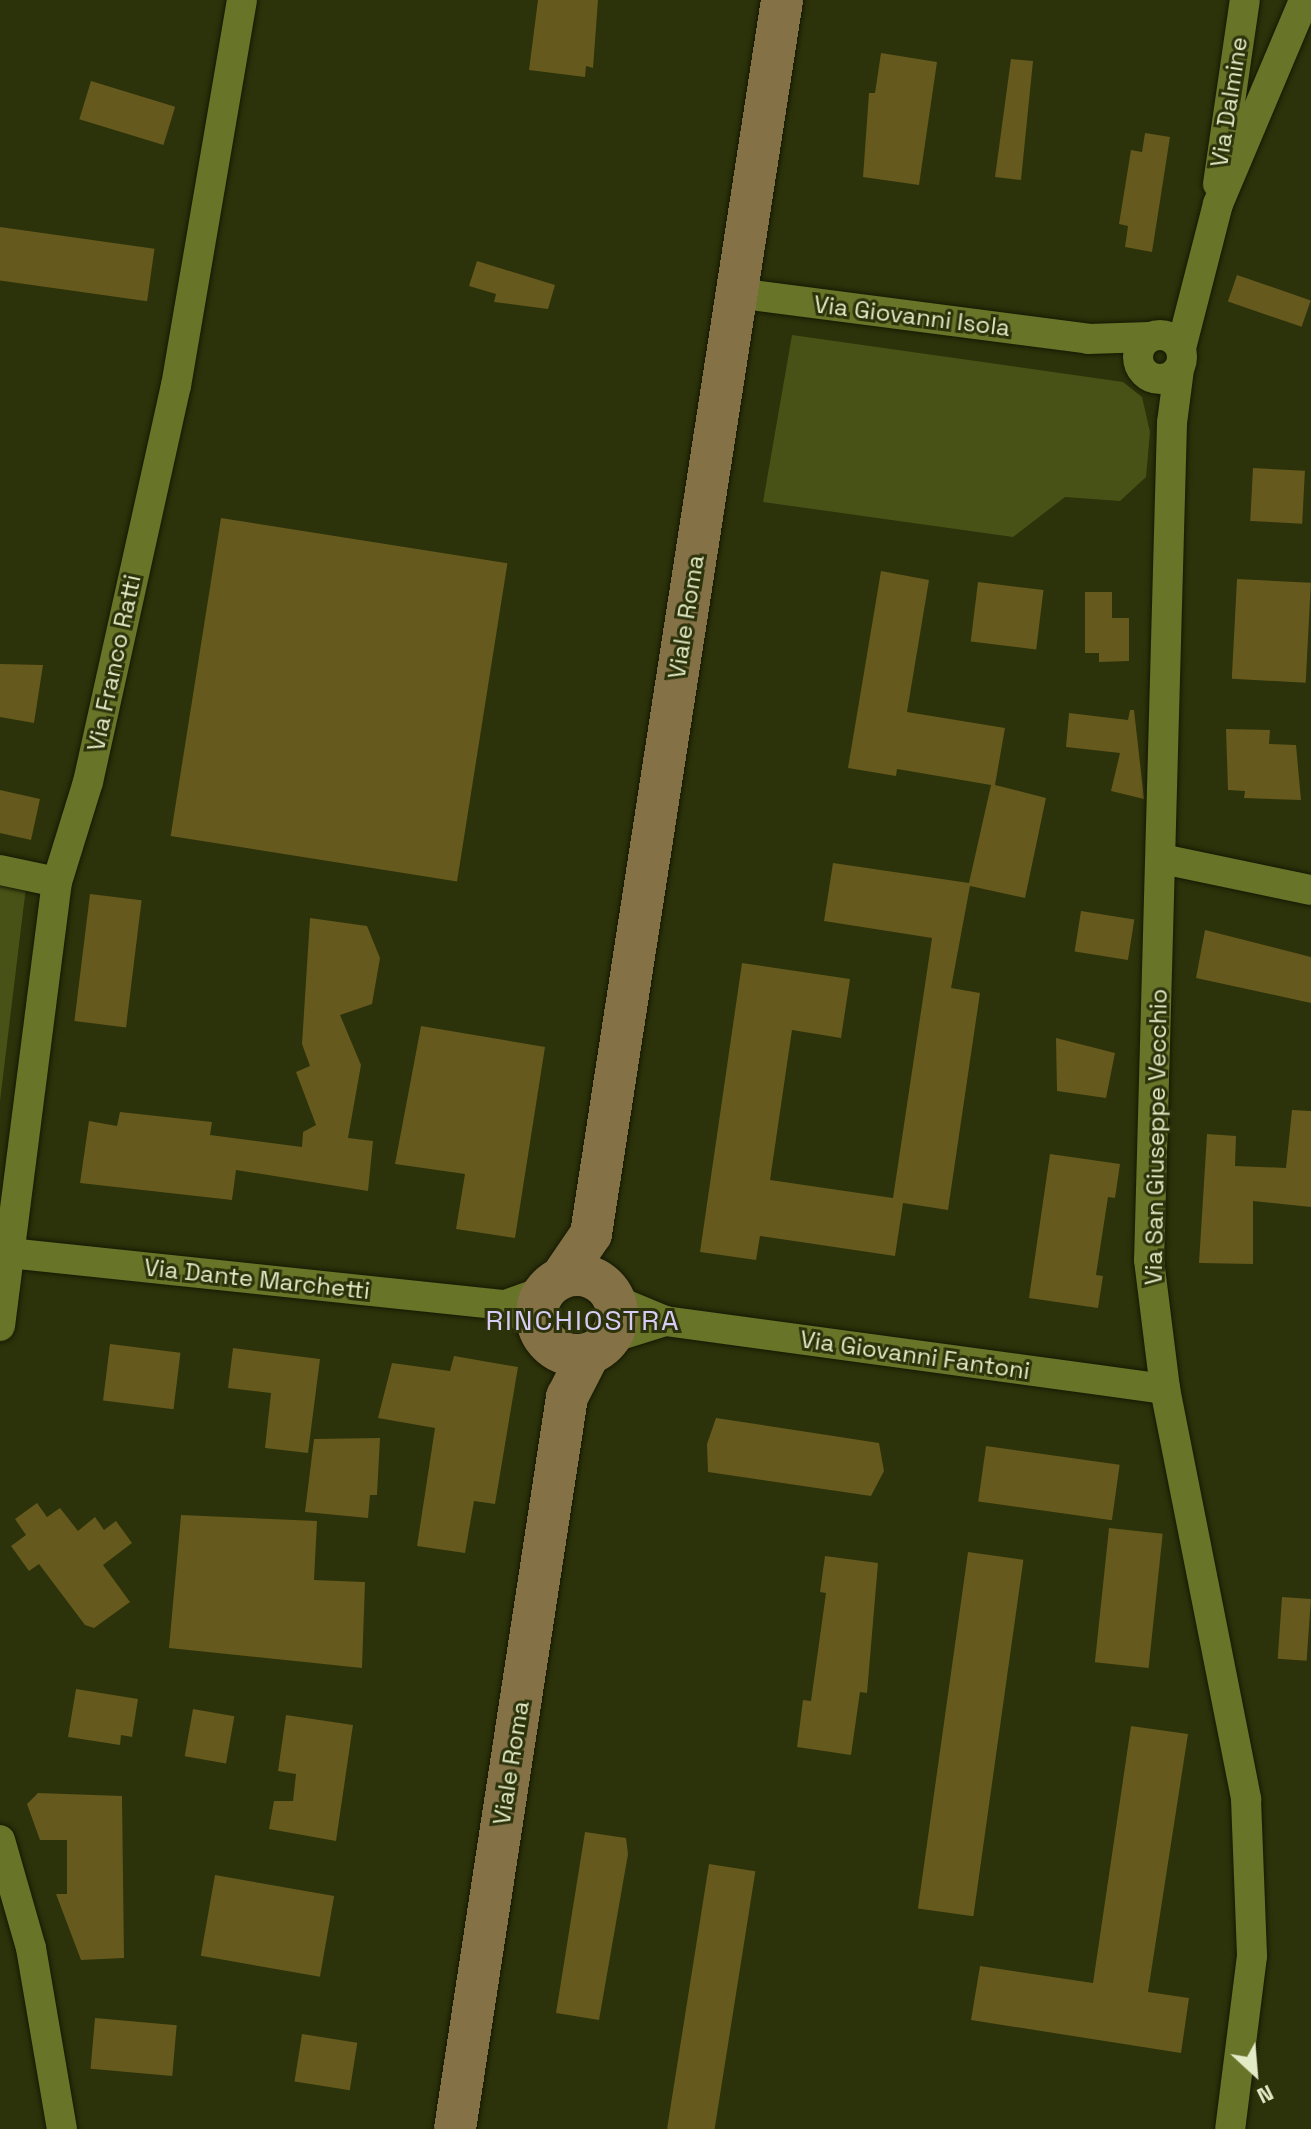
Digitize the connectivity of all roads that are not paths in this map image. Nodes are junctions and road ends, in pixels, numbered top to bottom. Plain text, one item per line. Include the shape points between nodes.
1 (242, 0) edge
2 (782, 0) edge
3 (1245, 0) edge
4 (1304, 0) edge
5 (1218, 204) junction
6 (736, 293) junction
7 (1160, 354) junction
8 (1162, 859) junction
9 (0, 870) edge
10 (57, 882) junction
11 (1311, 890) edge
12 (9, 1253) junction
13 (578, 1316) junction
14 (0, 1326) edge
15 (1165, 1389) junction
16 (0, 1840) edge
17 (0, 1944) edge
18 (31, 1948) junction
19 (62, 2129) edge
20 (455, 2129) edge
21 (1230, 2129) edge

1 - 10 street, Via Franco Ratti via 176,386 88,782
2 - 6 main road, Viale Roma
3 - 5 street, Via Dalmine via 1217,160
4 - 5 street
5 - 7 street via 1190,297
6 - 7 street, Via Giovanni Isola via 1088,339
6 - 13 main road, Viale Roma
7 - 8 street, Via San Giuseppe Vecchio via 1172,423
8 - 11 street
8 - 15 street, Via San Giuseppe Vecchio via 1149,1260
9 - 10 street
10 - 12 street, Via Franco Ratti
12 - 13 street, Via Dante Marchetti
12 - 14 street, Via Franco Ratti
13 - 15 street, Via Giovanni Fantoni via 665,1321
13 - 20 main road, Viale Roma
15 - 21 street, Via San Giuseppe Vecchio via 1246,1799 1252,1956
16 - 18 street
17 - 18 street
18 - 19 street

